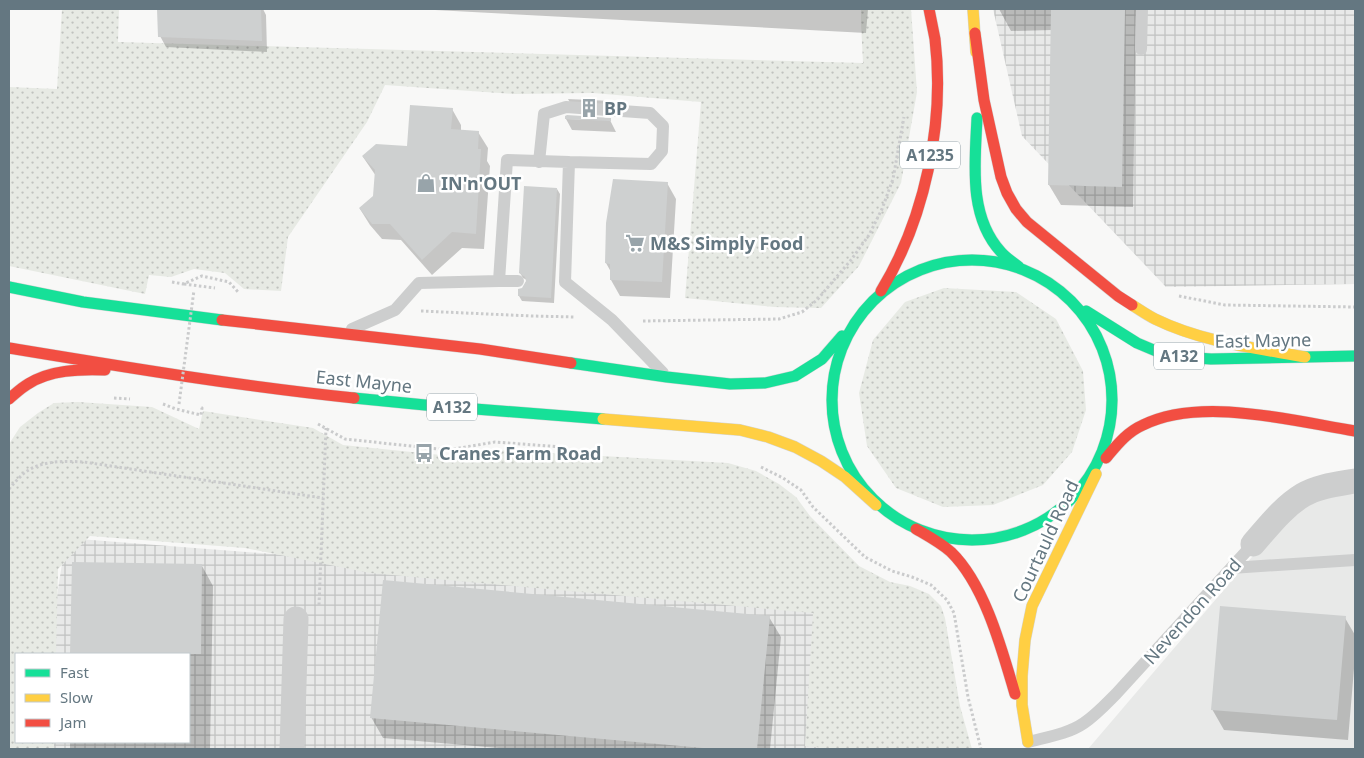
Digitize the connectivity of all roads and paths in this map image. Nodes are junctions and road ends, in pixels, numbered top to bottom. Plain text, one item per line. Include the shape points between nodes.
1 (929, 9) edge
2 (973, 9) edge
3 (1142, 9) edge
4 (975, 33) junction
5 (1141, 49) dead end
6 (906, 110) dead end
7 (539, 162) junction
8 (569, 162) junction
9 (882, 209) dead end
10 (1027, 271) junction
11 (498, 281) junction
12 (518, 281) dead end
13 (183, 284) dead end
14 (200, 286) dead end
15 (9, 288) edge
16 (194, 290) dead end
17 (880, 292) junction
18 (1178, 296) dead end
19 (1068, 299) junction
20 (1355, 307) edge
21 (851, 325) junction
22 (343, 333) junction
23 (9, 348) edge
24 (1305, 356) junction
25 (1355, 356) edge
26 (169, 374) junction
27 (666, 377) junction
28 (107, 397) dead end
29 (9, 398) edge
30 (135, 399) dead end
31 (161, 403) dead end
32 (186, 405) dead end
33 (194, 406) dead end
34 (1355, 431) edge
35 (564, 447) dead end
36 (758, 466) dead end
37 (1096, 474) junction
38 (1355, 481) edge
39 (9, 489) edge
40 (323, 498) junction
41 (876, 505) junction
42 (916, 529) junction
43 (1253, 544) joint
44 (1355, 560) edge
45 (1231, 568) junction
46 (307, 616) joint
47 (1029, 746) edge
48 (292, 749) edge
49 (981, 749) edge

1 - 17 main road, A1235 via 937,68 929,161 907,241
2 - 4 main road, A1235
3 - 5 lane
4 - 10 main road, A1235 via 978,205 989,238 1009,261
4 - 24 main road via 984,100 1001,177 1011,201 1026,222 1118,296 1155,319 1204,337
6 - 9 path via 893,179
7 - 8 lane
7 - 8 lane via 544,114 566,107 650,113 664,126 662,150 651,164
7 - 11 lane via 507,160
8 - 27 lane via 558,282 612,320
10 - 17 main road, A132 via 971,259 922,268
10 - 19 main road, A132
11 - 12 lane
11 - 22 lane via 419,283 395,310
13 - 14 path
15 - 22 main road, A132 via 83,302
16 - 32 path, bridge via 179,404
17 - 21 main road, A132
18 - 20 path via 1225,305
19 - 24 main road, East Mayne / A132 via 1122,336 1174,356 1211,360
19 - 37 main road, A132 via 1093,327 1106,358 1113,398 1112,435
21 - 27 main road, A132 via 813,366 795,376 764,383 738,384
21 - 41 main road, A132 via 838,352 833,378 833,412 845,459
22 - 27 main road, A132 via 480,349
23 - 26 main road, East Mayne / A132
24 - 25 main road, East Mayne / A132
26 - 29 main road via 89,370 56,373 31,382
26 - 41 main road, East Mayne / A132 via 425,405 740,430 776,440 819,460
28 - 30 path
31 - 33 path via 201,415 202,408
34 - 37 main road, A132 via 1232,412 1176,414 1155,419 1129,433 1110,452
35 - 40 path via 495,442 448,450 345,439 326,428
36 - 49 path via 800,490 865,557 931,585 947,600 954,613 968,697
37 - 42 main road, A132 via 1079,495 1058,510 1004,532 952,537
37 - 47 main road, Courtauld Road via 1032,606 1026,630 1022,700
38 - 43 street, Nevendon Road via 1304,495 1287,507
39 - 40 path via 24,473 42,464 64,461
40 - 46 path
41 - 42 main road, A132
42 - 47 main road, Courtauld Road via 951,552 975,586 1017,698
43 - 45 lane, Nevendon Road
44 - 45 lane
45 - 47 lane, Nevendon Road via 1094,716
46 - 48 street

